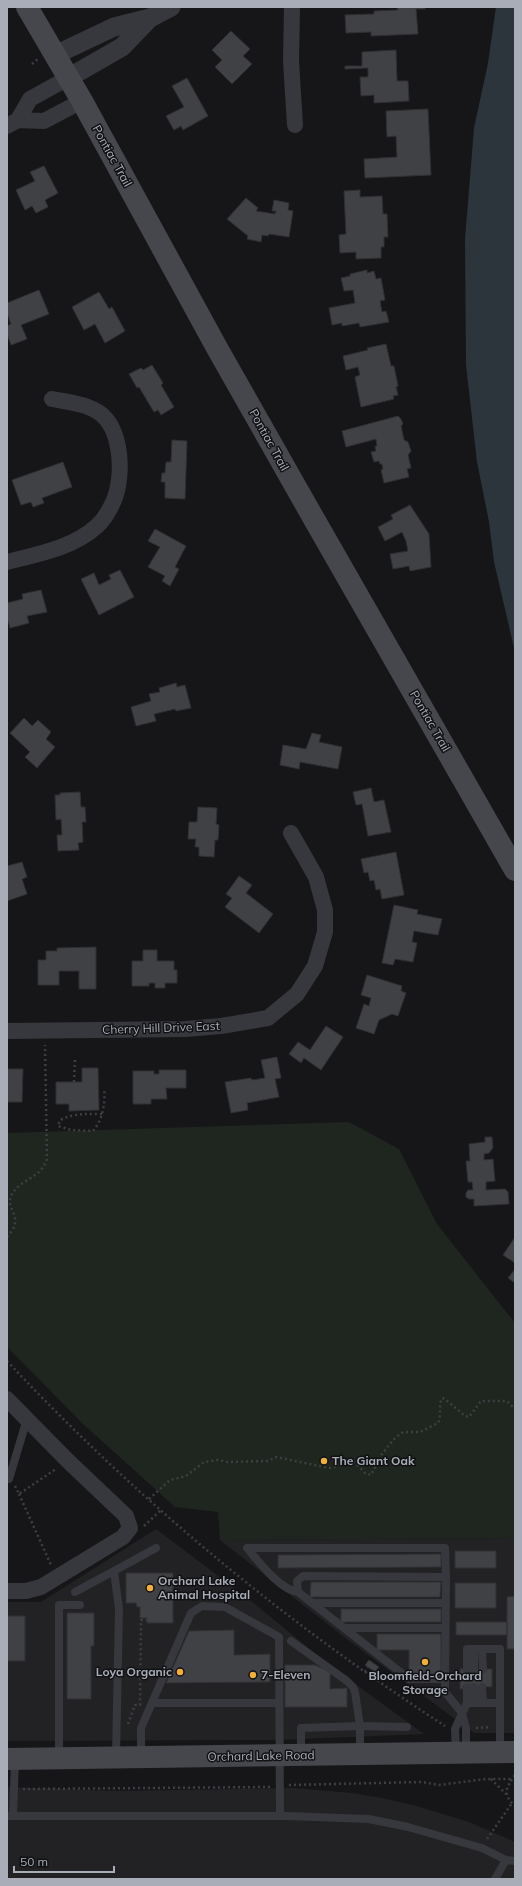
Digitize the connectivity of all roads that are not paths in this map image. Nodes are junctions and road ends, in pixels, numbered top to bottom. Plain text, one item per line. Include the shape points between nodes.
1 (27, 7) edge
2 (171, 7) edge
3 (292, 7) edge
4 (150, 18) junction
5 (54, 55) junction
6 (68, 78) junction
7 (82, 101) junction
8 (13, 123) edge
9 (295, 126) dead end
10 (52, 398) dead end
11 (7, 562) edge
12 (291, 833) dead end
13 (515, 870) edge
14 (7, 1031) edge
15 (7, 1399) edge
16 (27, 1420) junction
17 (10, 1483) road end
18 (156, 1548) dead end
19 (114, 1571) junction
20 (446, 1577) junction
21 (7, 1591) edge
22 (75, 1592) dead end
23 (298, 1592) junction
24 (314, 1603) junction
25 (446, 1603) junction
26 (80, 1605) dead end
27 (345, 1628) junction
28 (445, 1628) junction
29 (291, 1641) dead end
30 (478, 1650) junction
31 (445, 1679) junction
32 (152, 1702) junction
33 (279, 1703) junction
34 (475, 1703) junction
35 (500, 1703) junction
36 (462, 1713) junction
37 (360, 1726) junction
38 (407, 1727) dead end
39 (461, 1752) junction
40 (508, 1752) edge
41 (360, 1755) junction
42 (278, 1756) junction
43 (301, 1756) junction
44 (116, 1758) junction
45 (141, 1758) junction
46 (11, 1759) edge
47 (60, 1759) junction
48 (10, 1816) edge
49 (280, 1816) junction
50 (506, 1860) junction
51 (515, 1861) edge
52 (495, 1879) edge

1 - 5 main road, Pontiac Trail
2 - 4 street
3 - 9 street via 291,62
4 - 5 street via 114,27
4 - 6 street via 122,47
5 - 6 main road, Pontiac Trail
6 - 7 main road, Pontiac Trail
6 - 8 street via 30,99
7 - 8 street via 44,121
7 - 13 main road, Pontiac Trail via 217,348
10 - 11 street via 91,408 102,415 110,425 117,449 118,487 108,511 98,525 80,539 43,553
12 - 14 street, Cherry Hill Drive East via 316,876 325,910 325,932 315,966 297,994 268,1018 186,1029
15 - 16 street
16 - 17 lane
16 - 21 street via 126,1516 130,1528 127,1533 42,1588
18 - 19 lane
19 - 22 lane
19 - 44 lane via 119,1609
20 - 23 lane via 303,1576 298,1581
20 - 23 lane via 445,1548 247,1548 276,1579 290,1591
20 - 25 lane
23 - 24 lane
24 - 25 lane
24 - 27 lane
25 - 28 lane
26 - 47 lane via 59,1605
27 - 28 lane
27 - 31 lane via 409,1679
28 - 31 lane
29 - 37 lane via 353,1687
30 - 30 lane via 475,1669 467,1650
30 - 35 lane via 500,1649
31 - 36 lane via 445,1692
32 - 33 lane
32 - 33 lane via 192,1613 202,1606 225,1607 279,1637
32 - 45 lane via 142,1728
33 - 42 lane
34 - 34 lane via 475,1687
34 - 35 lane
34 - 36 lane
35 - 40 lane via 500,1727
36 - 39 lane via 466,1728
36 - 39 lane via 456,1729
37 - 38 lane
37 - 41 lane
37 - 43 lane via 301,1728
39 - 40 main road, Orchard Lake Road
39 - 41 main road, Orchard Lake Road
41 - 43 main road, Orchard Lake Road
42 - 43 main road, Orchard Lake Road
42 - 45 main road, Orchard Lake Road
42 - 49 lane
44 - 45 main road, Orchard Lake Road
44 - 47 main road, Orchard Lake Road
46 - 47 main road, Orchard Lake Road
46 - 48 lane via 14,1789
48 - 49 lane
49 - 50 lane via 369,1819 482,1848
50 - 51 lane
50 - 52 lane

